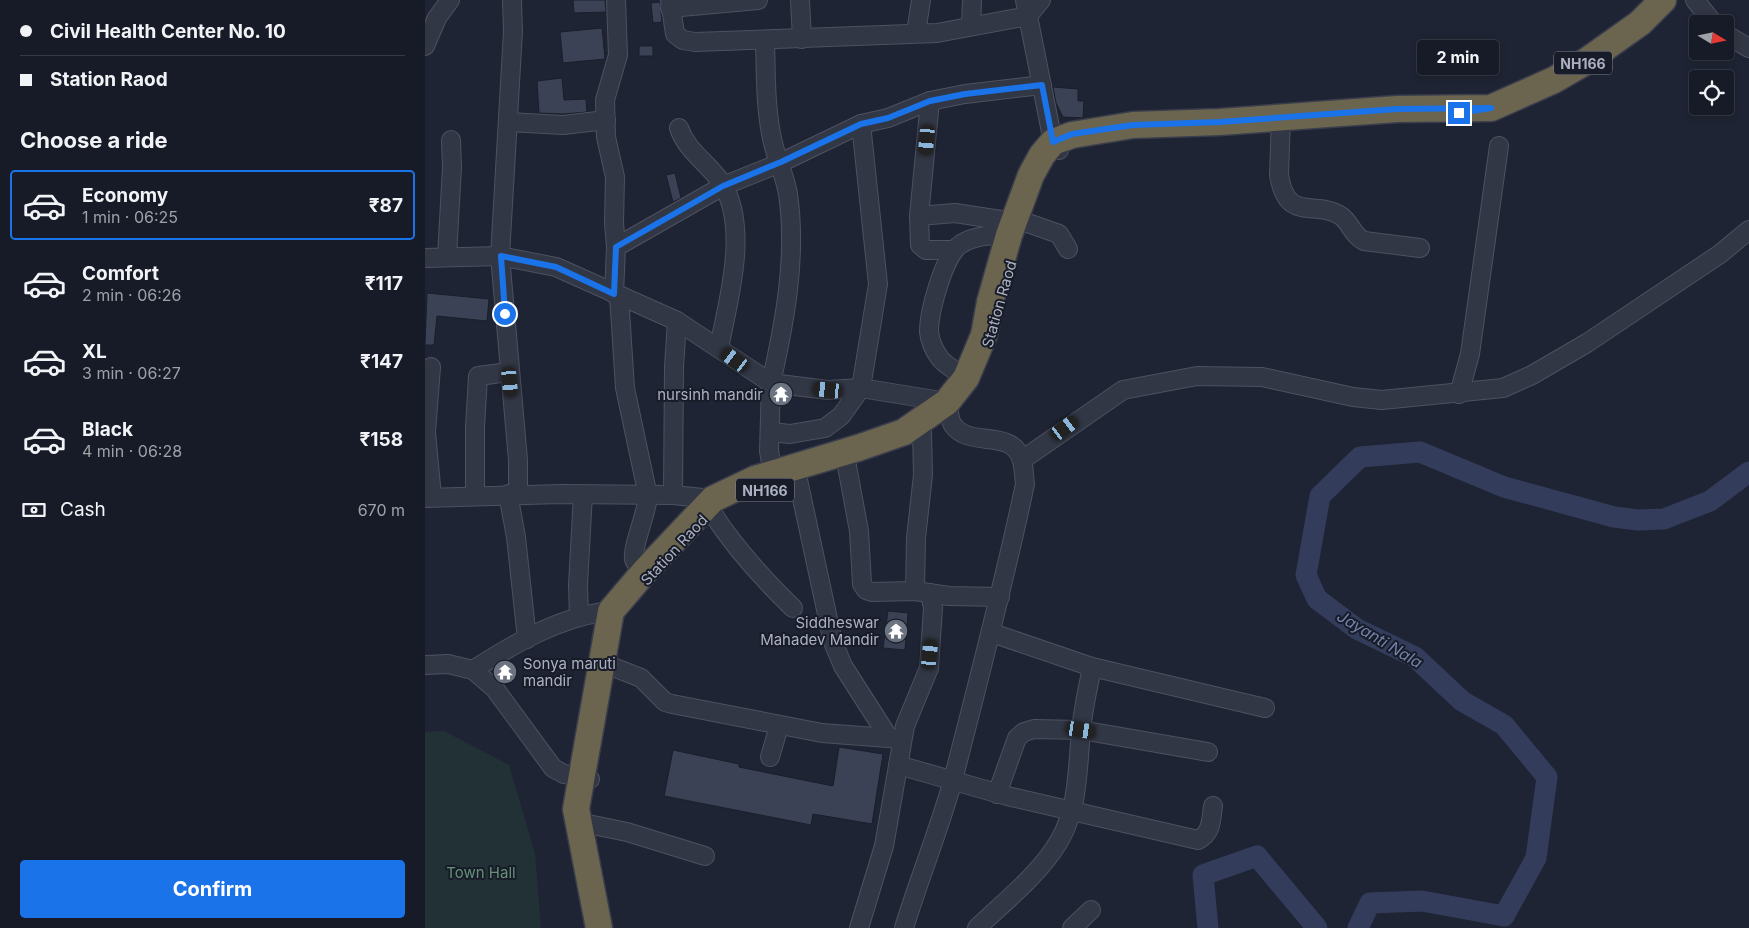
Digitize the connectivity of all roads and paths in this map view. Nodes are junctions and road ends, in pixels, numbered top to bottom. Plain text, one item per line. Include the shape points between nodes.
1 (450, 0) edge
2 (512, 0) edge
3 (616, 0) edge
4 (758, 0) edge
5 (800, 0) edge
6 (921, 0) edge
7 (971, 0) edge
8 (1041, 0) edge
9 (1663, 0) edge
10 (1695, 0) edge
11 (670, 4) edge
12 (1026, 8) edge
13 (1707, 15) edge
14 (971, 26) junction
15 (916, 33) junction
16 (802, 39) junction
17 (1734, 39) edge
18 (765, 40) junction
19 (425, 46) edge
20 (1749, 48) edge
21 (1042, 85) junction
22 (930, 101) junction
23 (606, 120) junction
24 (508, 122) junction
25 (1281, 122) junction
26 (861, 124) junction
27 (679, 128) dead end
28 (451, 140) dead end
29 (1499, 146) dead end
30 (1057, 148) junction
31 (781, 162) junction
32 (723, 186) junction
33 (975, 215) junction
34 (919, 216) junction
35 (1015, 226) junction
36 (1749, 230) edge
37 (976, 238) junction
38 (616, 247) junction
39 (1420, 248) dead end
40 (1068, 249) dead end
41 (953, 250) junction
42 (501, 256) junction
43 (447, 257) junction
44 (425, 258) edge
45 (617, 295) junction
46 (677, 321) junction
47 (719, 348) junction
48 (431, 367) dead end
49 (509, 372) junction
50 (966, 378) junction
51 (771, 383) junction
52 (861, 388) junction
53 (1459, 394) junction
54 (949, 407) junction
55 (922, 431) junction
56 (771, 432) junction
57 (1022, 460) junction
58 (847, 466) junction
59 (773, 474) junction
60 (798, 480) junction
61 (513, 494) junction
62 (583, 494) junction
63 (475, 495) junction
64 (673, 495) junction
65 (648, 496) junction
66 (429, 498) edge
67 (712, 505) junction
68 (645, 570) junction
69 (922, 592) junction
70 (1000, 597) junction
71 (793, 608) dead end
72 (611, 611) junction
73 (579, 616) junction
74 (992, 633) junction
75 (527, 639) junction
76 (425, 665) edge
77 (608, 665) junction
78 (1092, 667) junction
79 (473, 670) junction
80 (1265, 708) dead end
81 (779, 726) junction
82 (1081, 730) junction
83 (895, 739) junction
84 (1208, 752) dead end
85 (770, 757) dead end
86 (898, 765) junction
87 (586, 778) junction
88 (953, 780) junction
89 (997, 794) junction
90 (1213, 806) dead end
91 (1073, 812) junction
92 (588, 824) junction
93 (705, 856) dead end
94 (1091, 910) dead end
95 (599, 928) edge
96 (610, 928) edge
97 (859, 928) edge
98 (904, 928) edge
99 (977, 928) edge
100 (1072, 928) edge

1 - 19 street via 437,18
2 - 24 street
3 - 23 street via 618,55 605,100
4 - 11 street
5 - 16 street
6 - 15 street
7 - 14 street
8 - 12 street
9 - 25 highway, NH166 via 1640,23 1585,62 1554,80 1491,108 1428,119
10 - 13 street
11 - 18 street via 675,34 688,42
12 - 14 street
12 - 21 street
14 - 15 street
15 - 16 street
16 - 18 street
17 - 20 street
18 - 31 street via 767,105 773,144
21 - 22 street
21 - 30 street
22 - 26 street via 888,118
22 - 34 street
23 - 24 street via 563,125
23 - 38 street via 606,137 615,177
24 - 42 street
25 - 30 highway, NH166 via 1211,133 1107,138
25 - 39 street via 1281,185 1295,205 1341,216 1364,241
26 - 31 street
26 - 52 street via 878,284
27 - 32 street via 689,147
28 - 43 street
29 - 53 street via 1470,354
30 - 35 highway, NH166 via 1035,166
31 - 32 street
31 - 51 street via 788,194 791,244 784,321
32 - 38 street
32 - 47 street via 733,211 735,240
33 - 34 street
33 - 35 street
33 - 37 street
34 - 41 street via 920,245 926,250
35 - 37 street
35 - 40 street via 1059,234
35 - 50 highway, NH166 via 984,335
35 - 54 highway, Station Raod / NH166 via 993,336 976,374
36 - 53 street via 1669,289 1533,375 1503,388
37 - 41 street
38 - 45 street
41 - 50 street via 944,265 929,332 940,359
42 - 43 street
42 - 45 street via 556,267
42 - 49 street
43 - 44 street
45 - 46 street
45 - 65 street via 625,388
46 - 47 street
46 - 64 street
47 - 51 street
48 - 66 street via 426,432
49 - 61 street via 518,460
49 - 63 street via 478,376
50 - 54 highway, NH166
51 - 52 street via 828,390
51 - 56 street
52 - 54 street
52 - 56 street via 841,416 825,428 790,434
53 - 57 street via 1382,400 1353,398 1262,377 1197,376 1123,390
54 - 55 highway, Station Raod / NH166
54 - 57 street via 952,424 962,433 1003,440
54 - 59 highway, NH166 via 904,432
55 - 58 highway, Station Raod / NH166 via 903,443
55 - 69 street via 923,475 916,538
56 - 59 street via 769,460
57 - 70 street via 1025,484
58 - 60 highway, Station Raod / NH166
58 - 69 street via 866,590
59 - 67 highway, NH166
60 - 67 highway, Station Raod / NH166
60 - 83 street via 833,642 843,666
61 - 62 street
61 - 63 street
61 - 75 street
62 - 65 street
62 - 73 street
63 - 66 street
64 - 65 street
64 - 67 street
65 - 68 street via 634,553 637,564
67 - 68 highway, NH166
67 - 71 street via 730,541
67 - 77 highway, Station Raod / NH166 via 616,613
68 - 72 highway, NH166
69 - 70 street
69 - 83 street via 933,617 929,668 905,726
70 - 74 street
72 - 73 street
72 - 87 highway, NH166
73 - 75 street
74 - 78 street
74 - 88 street
75 - 79 street
76 - 79 street via 448,664
77 - 81 street via 641,678 665,702
77 - 87 highway, Station Raod / NH166
78 - 80 street
78 - 82 street
79 - 87 street via 495,689 553,768 564,774
81 - 83 street
81 - 85 street
82 - 84 street
82 - 89 street via 1034,728 1017,738
82 - 91 street
83 - 86 street
86 - 88 street
86 - 97 street via 884,846
87 - 92 highway, Station Raod / NH166
87 - 95 highway, NH166 via 576,809
88 - 89 street
88 - 98 street
89 - 91 street
90 - 91 street via 1209,830 1198,840
91 - 99 street via 1054,850
92 - 93 street via 627,832
92 - 96 highway, Station Raod / NH166
94 - 100 street

